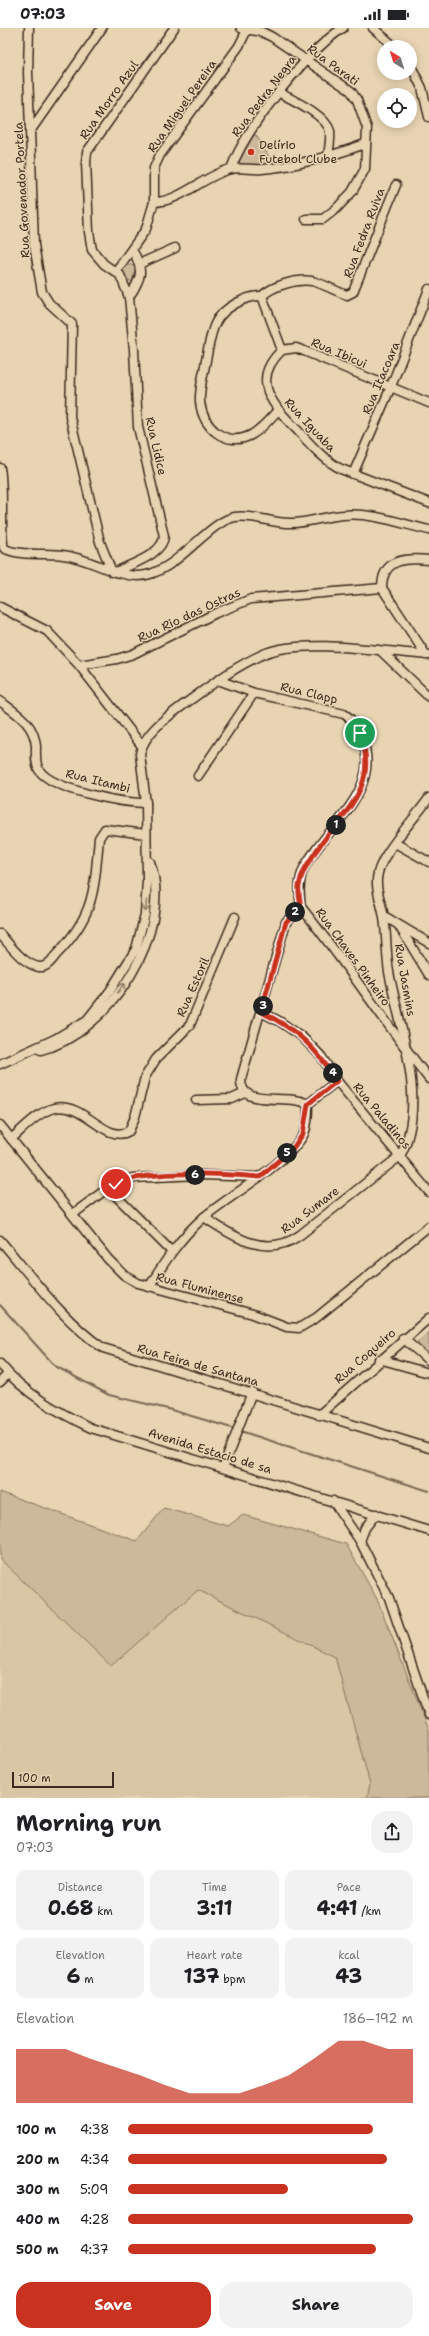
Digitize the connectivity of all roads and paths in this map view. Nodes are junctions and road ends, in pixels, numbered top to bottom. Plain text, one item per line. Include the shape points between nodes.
1 (29, 28) edge
2 (102, 28) edge
3 (174, 28) edge
4 (343, 28) edge
5 (373, 28) edge
6 (245, 29) edge
7 (387, 40) edge
8 (307, 60) junction
9 (417, 78) edge
10 (280, 93) junction
11 (429, 117) edge
12 (31, 130) junction
13 (365, 144) junction
14 (328, 156) junction
15 (231, 169) junction
16 (396, 185) dead end
17 (154, 202) junction
18 (306, 219) dead end
19 (176, 248) dead end
20 (132, 250) junction
21 (139, 264) junction
22 (118, 272) junction
23 (429, 289) edge
24 (262, 296) junction
25 (129, 297) junction
26 (426, 306) edge
27 (282, 350) junction
28 (390, 389) junction
29 (429, 404) edge
30 (278, 410) junction
31 (0, 468) edge
32 (353, 474) junction
33 (429, 503) edge
34 (429, 530) edge
35 (429, 560) edge
36 (114, 572) junction
37 (382, 588) junction
38 (0, 607) edge
39 (381, 651) junction
40 (427, 655) edge
41 (79, 665) junction
42 (218, 680) junction
43 (254, 693) junction
44 (429, 697) edge
45 (0, 701) edge
46 (142, 746) junction
47 (198, 776) dead end
48 (429, 798) edge
49 (146, 803) junction
50 (146, 834) junction
51 (395, 843) junction
52 (429, 862) edge
53 (301, 907) junction
54 (384, 916) junction
55 (235, 917) dead end
56 (398, 926) junction
57 (0, 934) edge
58 (429, 943) edge
59 (429, 974) edge
60 (261, 1012) junction
61 (408, 1053) junction
62 (0, 1064) edge
63 (429, 1079) edge
64 (337, 1081) junction
65 (245, 1093) junction
66 (196, 1100) dead end
67 (308, 1104) junction
68 (0, 1125) edge
69 (11, 1139) junction
70 (400, 1156) junction
71 (260, 1177) junction
72 (108, 1188) junction
73 (429, 1192) edge
74 (73, 1214) junction
75 (204, 1217) junction
76 (429, 1226) edge
77 (0, 1240) edge
78 (171, 1251) junction
79 (149, 1287) junction
80 (429, 1318) edge
81 (403, 1338) junction
82 (379, 1359) junction
83 (429, 1361) edge
84 (0, 1364) edge
85 (429, 1373) edge
86 (8, 1374) junction
87 (0, 1382) edge
88 (252, 1392) junction
89 (319, 1414) junction
90 (429, 1448) edge
91 (222, 1468) junction
92 (332, 1501) junction
93 (376, 1514) junction
94 (429, 1531) edge
95 (360, 1541) junction
96 (429, 1715) edge

1 - 12 street, Rua Govenador Portela
2 - 12 street
3 - 22 street, Rua Morro Azul via 86,157 92,250 104,264
4 - 8 street, Rua Pedra Negra
5 - 7 street
6 - 8 street, Rua Parati via 267,34
6 - 17 street, Rua Miguel Pereira via 239,46 160,155 154,168
8 - 10 street, Rua Pedra Negra
8 - 13 street, Rua Parati via 352,91 358,100 367,128
9 - 11 street
10 - 14 street via 305,107 330,129
10 - 15 street, Rua Pedra Negra via 249,133
12 - 36 street, Rua Govenador Portela via 34,245 42,292 49,303 72,324 70,417 100,542
13 - 14 street
13 - 18 street, Rua Parati via 365,169 352,192 323,219
14 - 15 street via 262,169
15 - 17 street via 166,202
16 - 24 street, Rua Fedra Ruiva via 355,289 347,295 321,284 305,281 277,287
17 - 20 street via 146,229
19 - 21 street
20 - 21 street
20 - 22 street
21 - 25 street via 140,279
22 - 25 street, Rua Lidice
23 - 26 street, Rua Itacoara
24 - 27 street
24 - 30 street via 243,300 229,308 216,321 200,402 203,415 215,433 222,437 237,439 257,431
25 - 36 street, Rua Lidice via 138,427 164,536 162,543 154,552
26 - 28 street, Rua Itacoara
27 - 28 street, Rua Ibicui via 296,348
27 - 30 street, Rua Iguaba via 271,362 266,380 267,391
28 - 29 street, Rua Ibicui
28 - 32 street, Rua Itacoara
30 - 32 street, Rua Iguaba via 330,463
31 - 36 street via 1,541 4,548 15,552 73,557
32 - 33 street, Rua Iguaba
34 - 36 street via 385,519 344,514 292,523 233,517 161,569 139,576
35 - 37 street via 401,560 391,565 382,578
37 - 40 street
37 - 41 street, Rua Rio das Ostras via 251,599 216,613 133,654
38 - 41 street via 40,626
39 - 40 street
39 - 42 street via 309,646 278,649 244,664
39 - 44 street
41 - 46 street
42 - 43 street, Rua Clapp
42 - 46 street via 159,725
43 - 47 street
43 - 53 street, Rua Clapp via 344,714 356,724 367,754 367,768 360,791 302,873 299,887
45 - 49 street, Rua Itambi via 22,717 31,728 34,733 38,769 46,776 73,790
46 - 49 street via 140,761
48 - 51 street, Rua Jasmins
49 - 50 street
50 - 57 street via 105,829 102,832 87,915 48,965 39,967 28,962
50 - 62 street via 147,853 154,882 153,916 150,935 129,976 105,1010 88,1027 55,1046 22,1054
51 - 52 street
51 - 54 street, Rua Jasmins via 377,874 377,887
53 - 60 street via 286,922
53 - 61 street, Rua Chaves Pinheiro via 334,948
54 - 56 street
54 - 61 street, Rua Jasmins via 389,971
55 - 69 street, Rua Estoril via 190,1025 156,1059 145,1077 129,1131 112,1133 83,1114 72,1109 59,1108 41,1114
56 - 58 street
56 - 59 street
60 - 64 street, Rua Paladinos via 301,1036 321,1056
60 - 65 street via 241,1079
61 - 63 street, Rua Chaves Pinheiro
61 - 70 street, Rua Jasmins via 412,1098 411,1130
64 - 67 street
64 - 70 street, Rua Paladinos
65 - 66 street via 232,1099
65 - 67 street via 253,1097 296,1098
67 - 71 street via 303,1134 293,1148
68 - 69 street, Rua Fluminense
69 - 74 street, Rua Fluminense
70 - 73 street, Rua Paladinos
70 - 75 street, Rua Sumare via 300,1235 282,1246 255,1244 224,1230
71 - 72 street via 148,1176 125,1180
71 - 75 street
72 - 74 street
72 - 78 street
74 - 79 street, Rua Fluminense via 114,1265 131,1280
75 - 78 street
76 - 79 street, Rua Fluminense via 316,1318 299,1328 287,1327 253,1314
77 - 88 street, Rua Feira de Santana via 62,1312 103,1348 126,1357
78 - 79 street
80 - 81 street, Rua Coqueiro
81 - 82 street, Rua Coqueiro
81 - 83 street
82 - 85 street
82 - 89 street, Rua Coqueiro
84 - 86 street, Avenida Estacio de sa
86 - 87 street
86 - 91 street, Avenida Estacio de sa via 47,1406 91,1428
88 - 89 street, Rua Feira de Santana
88 - 91 street
89 - 90 street, Rua Feira de Santana
91 - 92 street, Avenida Estacio de sa
92 - 93 street, Avenida Estacio de sa
92 - 95 street
93 - 94 street, Avenida Estacio de sa
93 - 95 street via 365,1528
95 - 96 street via 389,1598

